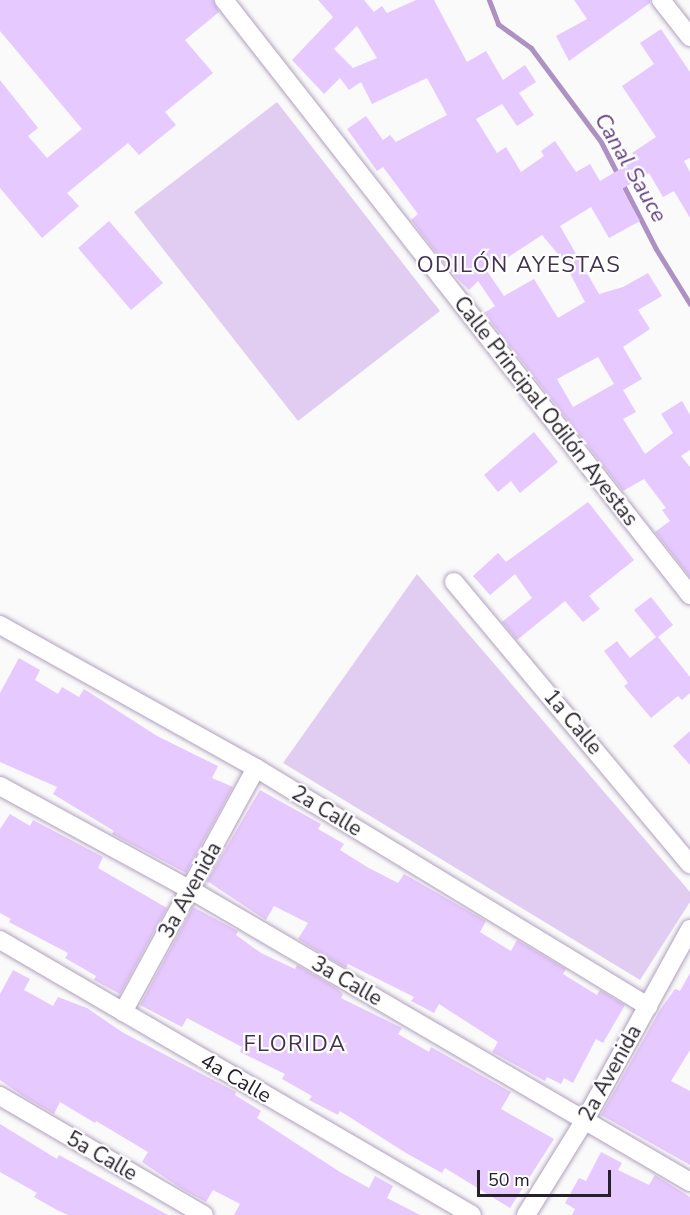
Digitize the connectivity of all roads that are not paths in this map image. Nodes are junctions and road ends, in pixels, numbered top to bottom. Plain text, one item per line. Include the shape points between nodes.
1 (224, 0) edge
2 (661, 0) edge
3 (690, 37) edge
4 (454, 582) dead end
5 (690, 596) edge
6 (0, 625) edge
7 (256, 768) junction
8 (0, 786) edge
9 (690, 864) edge
10 (191, 890) junction
11 (690, 929) edge
12 (0, 940) edge
13 (648, 1006) junction
14 (123, 1012) junction
15 (0, 1096) edge
16 (585, 1120) junction
17 (690, 1182) edge
18 (204, 1215) edge
19 (472, 1215) edge
20 (526, 1215) edge

1 - 5 street, Calle Principal Odilón Ayestas
2 - 3 street
4 - 9 street, 1a Calle
6 - 7 street, 2a Calle
7 - 10 street, 3a Avenida
7 - 13 street, 2a Calle
8 - 10 street, 3a Calle
10 - 14 street, 3a Avenida
10 - 16 street, 3a Calle
11 - 13 street, 2a Avenida
12 - 14 street, 4a Calle
13 - 16 street, 2a Avenida
14 - 19 street, 4a Calle
15 - 18 street, 5a Calle
16 - 17 street, 3a Calle
16 - 20 street, 2a Avenida

